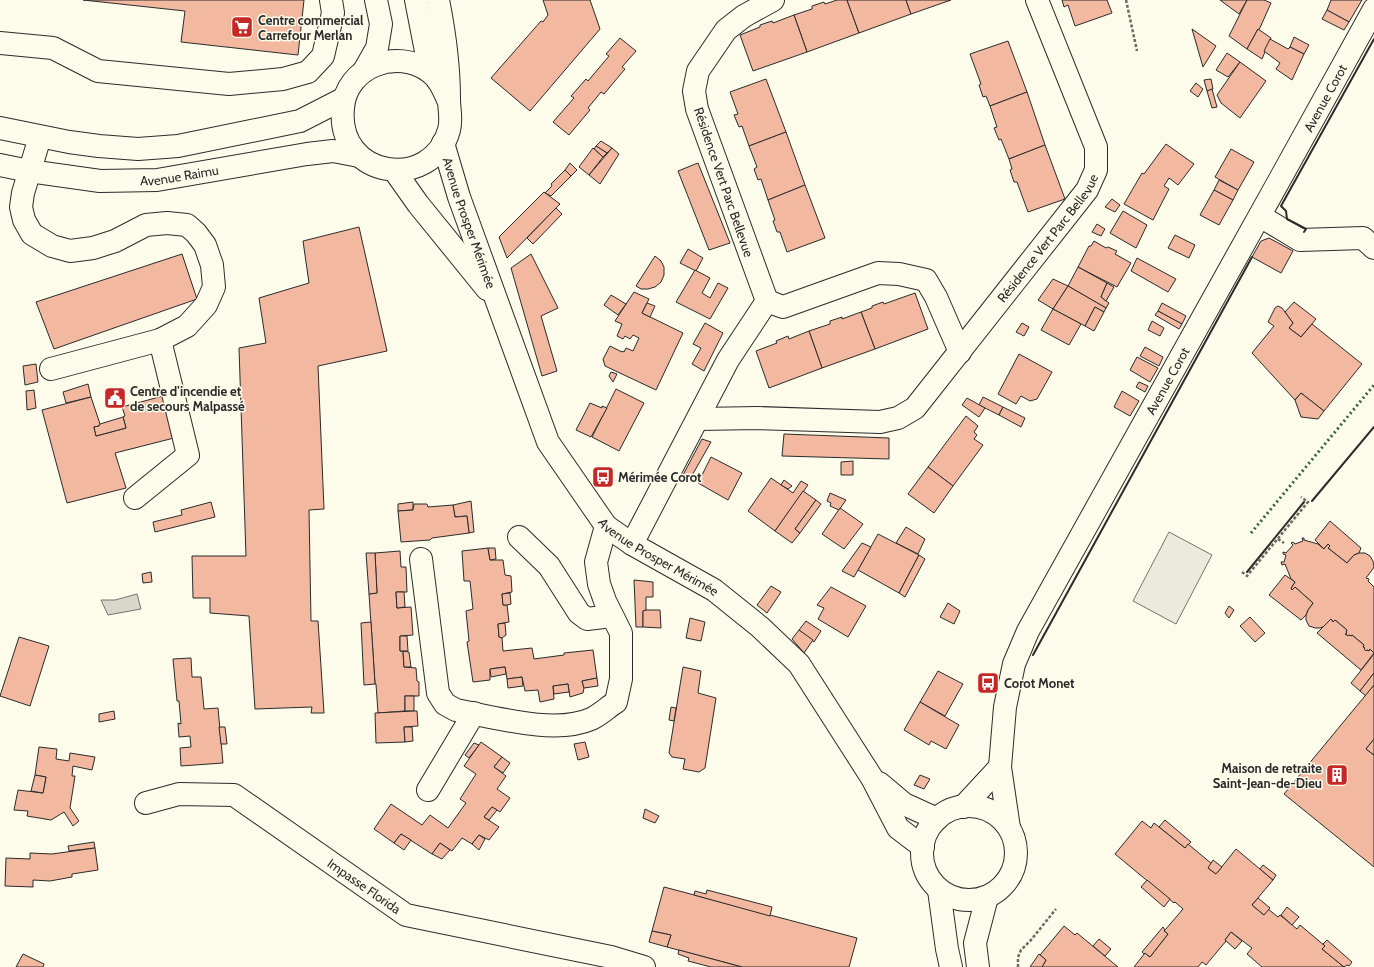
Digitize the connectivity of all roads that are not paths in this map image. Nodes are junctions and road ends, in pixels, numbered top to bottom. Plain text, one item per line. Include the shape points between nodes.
1 (331, 0) edge
2 (376, 0) edge
3 (389, 0) edge
4 (416, 0) edge
5 (438, 0) edge
6 (773, 0) edge
7 (1037, 0) edge
8 (1374, 9) edge
9 (381, 24) junction
10 (0, 43) edge
11 (364, 71) junction
12 (430, 72) junction
13 (343, 99) junction
14 (449, 102) junction
15 (0, 128) edge
16 (40, 136) junction
17 (443, 143) junction
18 (359, 156) junction
19 (0, 165) edge
20 (394, 170) junction
21 (29, 171) junction
22 (1260, 216) junction
23 (1374, 248) edge
24 (767, 301) junction
25 (498, 302) junction
26 (160, 340) junction
27 (960, 352) junction
28 (51, 369) dead end
29 (698, 419) junction
30 (136, 498) dead end
31 (606, 526) junction
32 (519, 537) dead end
33 (632, 544) junction
34 (421, 559) dead end
35 (612, 616) junction
36 (474, 713) junction
37 (1000, 767) junction
38 (872, 778) junction
39 (428, 790) dead end
40 (146, 803) dead end
41 (963, 807) junction
42 (937, 819) junction
43 (1009, 828) junction
44 (923, 847) junction
45 (940, 890) junction
46 (987, 897) junction
47 (644, 967) edge
48 (951, 967) edge
49 (978, 967) edge

1 - 10 street via 333,13 323,56 308,72 283,79 230,84 98,70 53,48
2 - 9 street, Avenue Prosper Mérimée
3 - 9 street
4 - 12 street
5 - 14 street, Avenue Prosper Mérimée via 449,68
6 - 24 street, Résidence Vert Parc Bellevue via 744,16 726,30 698,71 694,90 697,109
7 - 27 street, Résidence Vert Parc Bellevue via 1096,147 1096,170 1087,190
8 - 22 street, Avenue Corot
9 - 11 street, Avenue Prosper Mérimée via 377,48
11 - 12 street, Avenue Prosper Mérimée via 390,60 418,65
11 - 13 street, Avenue Prosper Mérimée via 351,83
12 - 14 street, Avenue Prosper Mérimée via 442,86
13 - 16 street via 300,121 178,146 138,149 99,146
13 - 18 street, Avenue Prosper Mérimée via 342,120 346,139
14 - 17 street, Avenue Prosper Mérimée via 449,130
15 - 16 street
16 - 21 street
17 - 20 street, Avenue Prosper Mérimée via 434,155 422,163 409,169
17 - 25 street, Avenue Prosper Mérimée via 457,192
18 - 20 street, Avenue Prosper Mérimée via 381,168
18 - 21 street, Avenue Raimu via 333,151 157,180 100,181
19 - 21 street, Avenue Raimu
20 - 25 street, Avenue Prosper Mérimée via 418,204
21 - 26 street via 21,207 24,220 32,234 52,246 70,251 92,248 115,241 146,224 187,225 196,233 205,245 212,265 214,287 206,304 187,326
22 - 23 street via 1300,240 1362,238
22 - 37 street, Avenue Corot via 1028,631 1014,664 1005,707
24 - 27 street via 783,307 878,273 899,274 926,280
24 - 29 street via 728,360
25 - 31 street, Avenue Prosper Mérimée via 548,442
26 - 28 street
26 - 30 street via 188,455
27 - 29 street, Résidence Vert Parc Bellevue via 915,408 898,418 880,422
29 - 33 street
31 - 33 street, Avenue Prosper Mérimée
31 - 35 street via 596,562 599,584
32 - 35 street via 549,566 579,613 586,619
33 - 38 street, Avenue Prosper Mérimée via 714,590 760,627 788,654 798,664
34 - 36 street via 438,693 445,704 456,710
35 - 36 street via 621,633 621,679 616,702 591,719 565,725 534,725
36 - 39 street
37 - 41 street
37 - 43 street, Avenue Corot
38 - 42 street, Avenue Prosper Mérimée via 904,804
38 - 44 street, Avenue Prosper Mérimée via 898,828
40 - 47 street, Impasse Florida via 179,794 234,795 406,915 611,957
41 - 42 street via 949,811
41 - 43 street via 981,807 997,815
42 - 44 street via 928,832
43 - 46 street via 1016,847 1014,868 1004,886
44 - 45 street via 924,863 929,878
45 - 46 street via 954,898 970,901
45 - 48 street
46 - 49 street via 975,943

